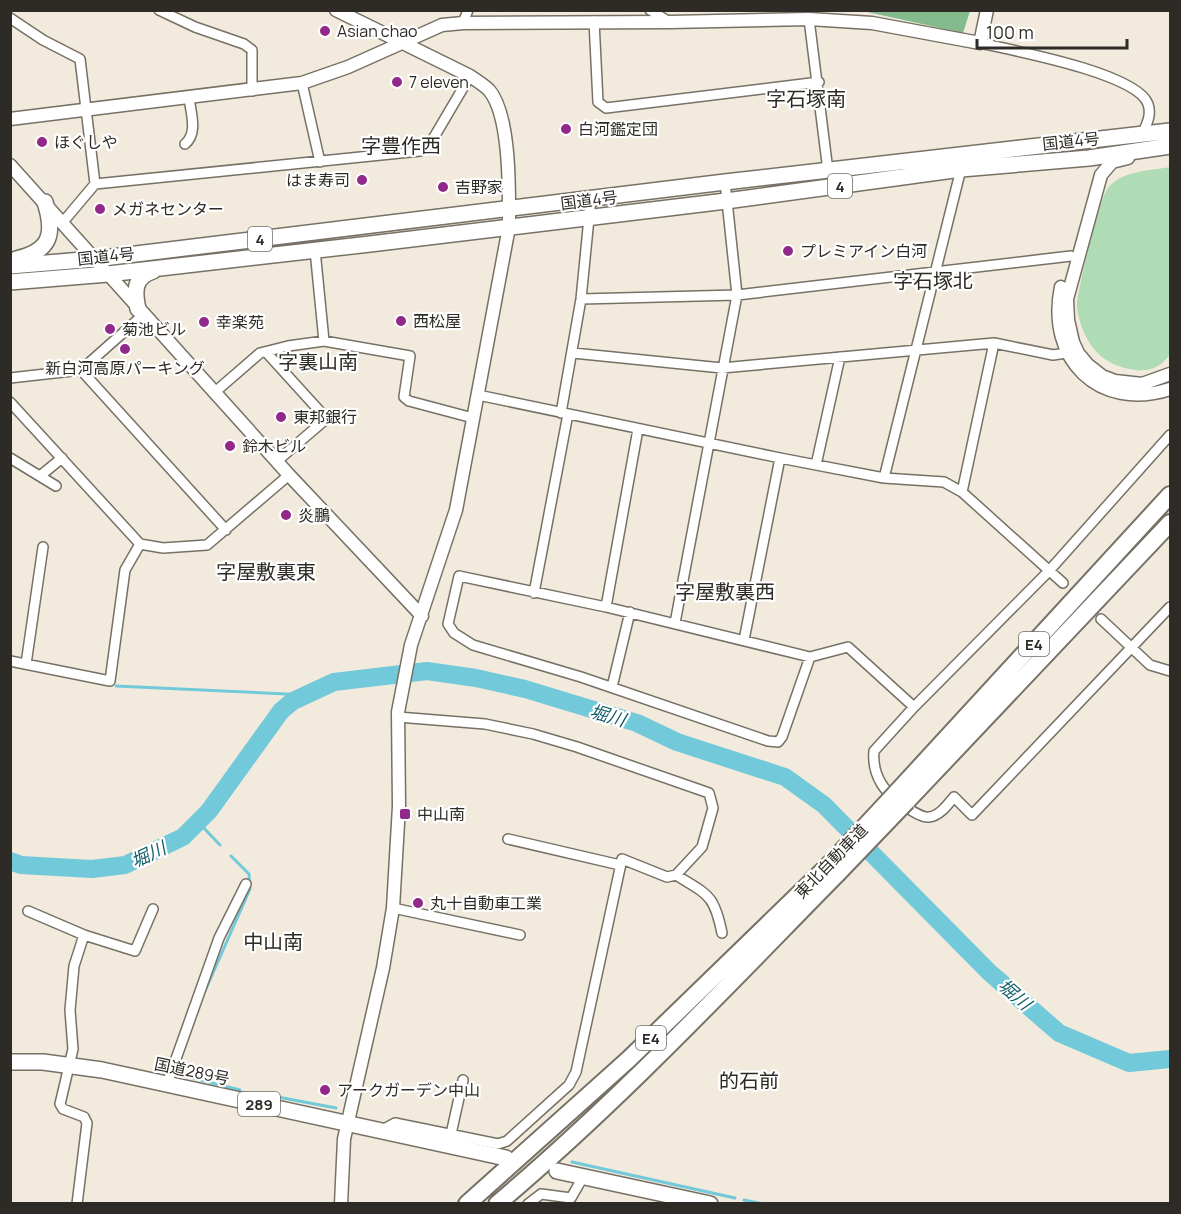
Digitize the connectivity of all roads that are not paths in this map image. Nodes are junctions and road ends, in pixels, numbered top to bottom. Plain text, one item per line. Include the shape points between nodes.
1 (159, 10) edge
2 (336, 10) edge
3 (650, 10) edge
4 (987, 10) edge
5 (174, 14) edge
6 (12, 16) edge
7 (465, 16) edge
8 (809, 19) junction
9 (594, 21) junction
10 (670, 22) junction
11 (980, 43) junction
12 (400, 44) junction
13 (470, 76) junction
14 (819, 82) junction
15 (302, 83) junction
16 (252, 91) junction
17 (189, 98) junction
18 (87, 110) junction
19 (10, 119) edge
20 (1170, 131) edge
21 (1142, 135) junction
22 (185, 144) dead end
23 (1170, 146) edge
24 (1170, 153) edge
25 (1089, 158) junction
26 (320, 162) junction
27 (10, 165) edge
28 (961, 169) junction
29 (828, 171) junction
30 (725, 182) junction
31 (95, 184) junction
32 (591, 198) junction
33 (726, 201) junction
34 (45, 202) junction
35 (509, 210) junction
36 (590, 218) junction
37 (63, 222) junction
38 (509, 227) junction
39 (315, 250) junction
40 (1071, 256) junction
41 (10, 259) edge
42 (95, 259) junction
43 (10, 266) edge
44 (159, 268) junction
45 (936, 271) junction
46 (108, 274) junction
47 (10, 282) edge
48 (737, 296) junction
49 (581, 299) junction
50 (140, 312) junction
51 (324, 341) junction
52 (994, 343) junction
53 (915, 351) junction
54 (266, 352) junction
55 (1066, 352) junction
56 (573, 353) junction
57 (840, 357) junction
58 (722, 368) junction
59 (81, 370) junction
60 (1170, 374) edge
61 (10, 378) edge
62 (1170, 389) edge
63 (215, 393) junction
64 (478, 394) junction
65 (10, 402) edge
66 (564, 413) junction
67 (473, 418) junction
68 (638, 429) junction
69 (1170, 435) edge
70 (709, 443) junction
71 (10, 458) edge
72 (62, 458) junction
73 (780, 458) junction
74 (277, 461) junction
75 (816, 465) junction
76 (289, 475) junction
77 (40, 476) junction
78 (884, 478) junction
79 (56, 486) dead end
80 (962, 492) junction
81 (1170, 495) edge
82 (1170, 523) edge
83 (225, 530) junction
84 (140, 544) junction
85 (43, 547) dead end
86 (1048, 572) junction
87 (1063, 582) dead end
88 (534, 593) junction
89 (606, 607) junction
90 (1170, 608) edge
91 (630, 612) junction
92 (422, 616) junction
93 (1101, 619) dead end
94 (675, 623) junction
95 (744, 640) junction
96 (1132, 648) junction
97 (810, 657) junction
98 (10, 661) edge
99 (26, 664) junction
100 (1170, 671) edge
101 (612, 687) junction
102 (914, 707) junction
103 (398, 715) junction
104 (902, 797) junction
105 (508, 839) dead end
106 (620, 865) junction
107 (833, 869) junction
108 (676, 875) junction
109 (246, 884) dead end
110 (393, 908) junction
111 (153, 909) dead end
112 (28, 911) dead end
113 (723, 933) dead end
114 (84, 935) junction
115 (520, 935) dead end
116 (10, 1062) edge
117 (71, 1065) junction
118 (463, 1080) dead end
119 (167, 1084) junction
120 (348, 1123) junction
121 (382, 1130) junction
122 (451, 1134) junction
123 (506, 1158) dead end
124 (557, 1171) dead end
125 (583, 1177) junction
126 (77, 1203) edge
127 (341, 1203) edge
128 (467, 1203) edge
129 (497, 1203) edge
130 (528, 1203) edge
131 (710, 1203) edge

1 - 5 street
2 - 12 street
3 - 10 street
4 - 11 street
5 - 16 street via 252,50
6 - 18 street via 43,40 80,59
7 - 9 street
7 - 12 street
8 - 10 street
8 - 11 street via 872,23
8 - 14 street
9 - 10 street
9 - 14 street via 598,102 606,108
11 - 21 street via 1067,62 1137,92 1149,110
12 - 13 street
12 - 15 street
13 - 26 street via 430,144 420,151
13 - 35 street via 489,90 499,112 507,152
14 - 29 street
15 - 16 street
15 - 26 street
16 - 17 street
17 - 18 street
17 - 22 street via 193,131
18 - 19 street
18 - 31 street
20 - 21 highway, 国道4号 / 4
21 - 29 highway, 国道4号 / 4
23 - 25 highway, 国道4号 / 4
24 - 60 street via 1112,162 1101,175 1067,299 1068,320 1078,353 1102,376 1142,384
25 - 28 highway, 国道4号 / 4
25 - 40 street via 1097,166
26 - 31 street
27 - 34 street
28 - 33 highway, 国道4号 / 4
28 - 45 street
29 - 30 highway, 国道4号 / 4
30 - 32 highway, 国道4号 / 4
30 - 33 street
31 - 37 street
32 - 35 highway, 国道4号 / 4
32 - 36 street
33 - 36 highway, 国道4号 / 4
33 - 48 street
34 - 37 street
34 - 41 highway via 50,219 46,245 35,254
35 - 38 street
35 - 42 highway, 国道4号 / 4
36 - 38 highway, 国道4号 / 4
36 - 49 street
37 - 42 street
38 - 39 highway, 国道4号 / 4
38 - 64 street
39 - 44 highway, 国道4号 / 4
39 - 51 street
40 - 45 street
40 - 55 street via 1058,305
42 - 43 highway, 国道4号 / 4
42 - 46 street
44 - 46 highway, 国道4号 / 4
44 - 50 highway via 143,274 137,283 135,296
45 - 48 street
45 - 53 street
46 - 47 highway, 国道4号 / 4
46 - 50 street
48 - 49 street
48 - 58 street
49 - 56 street
50 - 59 street
50 - 63 street
51 - 54 street
51 - 67 street via 410,356 404,397
52 - 53 street
52 - 55 street via 1053,355
52 - 80 street
53 - 57 street
53 - 78 street
54 - 63 street
54 - 74 street via 325,417
55 - 62 street via 1086,377 1120,394 1154,394
56 - 58 street
56 - 66 street
57 - 58 street
57 - 75 street
58 - 70 street
59 - 61 street
59 - 83 street
63 - 74 street
64 - 66 street
64 - 67 street
65 - 72 street
66 - 68 street
66 - 88 street
67 - 92 street via 456,510
68 - 70 street
68 - 89 street
69 - 86 street
70 - 73 street
70 - 94 street
71 - 77 street
72 - 77 street
72 - 84 street
73 - 75 street
73 - 95 street
74 - 76 street
75 - 78 street
76 - 83 street
76 - 92 street
77 - 79 street
78 - 80 street via 944,482
80 - 86 street
81 - 104 highway, 東北自動車道 / E4
82 - 104 highway, 東北自動車道 / E4
83 - 84 street via 207,544 163,548
84 - 99 street via 125,570 110,681
85 - 99 street
86 - 87 street
86 - 102 street
88 - 89 street
88 - 101 street via 459,576 448,624 454,633 473,645
89 - 91 street
90 - 96 street
91 - 94 street
91 - 101 street
92 - 103 street via 411,645
93 - 96 street
94 - 95 street
95 - 97 street
96 - 100 street via 1150,665
96 - 102 street via 972,815 954,797 929,818 914,814 881,785 874,751
97 - 101 street via 778,742
97 - 102 street via 848,647
98 - 99 street
103 - 108 street via 484,724 533,734 709,793 713,808 702,847
103 - 110 street via 399,806
104 - 107 highway, 東北自動車道 / E4, bridge
105 - 106 street
106 - 108 street via 622,859 667,877
106 - 122 street via 576,1071 569,1085 507,1141 498,1144
107 - 128 highway, 東北自動車道 / E4
107 - 129 highway, 東北自動車道 / E4 via 642,1072
108 - 113 street via 709,896 717,907
109 - 119 street via 219,938
110 - 115 street
110 - 120 street
111 - 114 street via 135,951
112 - 114 street
114 - 117 street via 74,966
116 - 117 highway, 国道289号 / 289
117 - 119 highway, 国道289号 / 289
117 - 126 street via 60,1104 84,1117 87,1123
118 - 122 street
119 - 120 highway, 国道289号 / 289
120 - 121 highway, 国道289号 / 289
120 - 127 street
121 - 122 street via 395,1123
121 - 123 highway, 国道289号 / 289
124 - 125 highway
125 - 130 street via 571,1198 541,1194
125 - 131 highway

